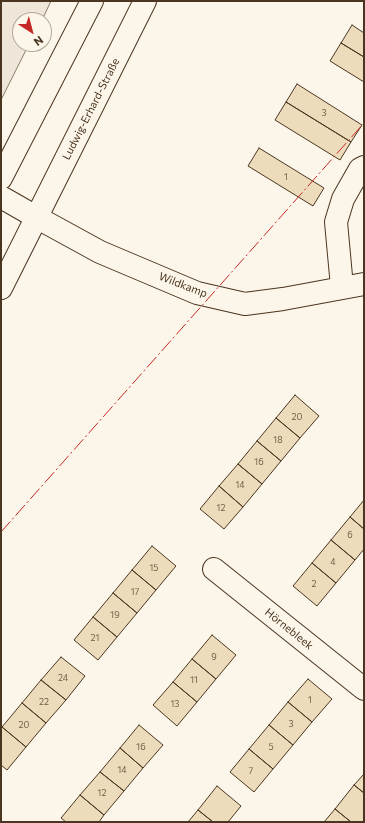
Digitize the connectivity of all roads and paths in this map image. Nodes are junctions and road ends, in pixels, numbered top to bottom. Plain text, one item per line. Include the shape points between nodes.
1 (92, 1) edge
2 (145, 1) edge
3 (364, 166) edge
4 (1, 178) edge
5 (1, 197) edge
6 (36, 216) junction
7 (364, 284) edge
8 (342, 287) junction
9 (1, 288) edge
10 (214, 569) dead end
11 (364, 689) edge

1 - 4 street
2 - 6 street, Ludwig-Erhard-Straße
3 - 8 street via 343,199 336,222
5 - 6 street
6 - 8 street, Wildkamp via 100,252 197,293 246,304
6 - 9 street, Ludwig-Erhard-Straße
7 - 8 street, Wildkamp
10 - 11 street, Hörnebleek

